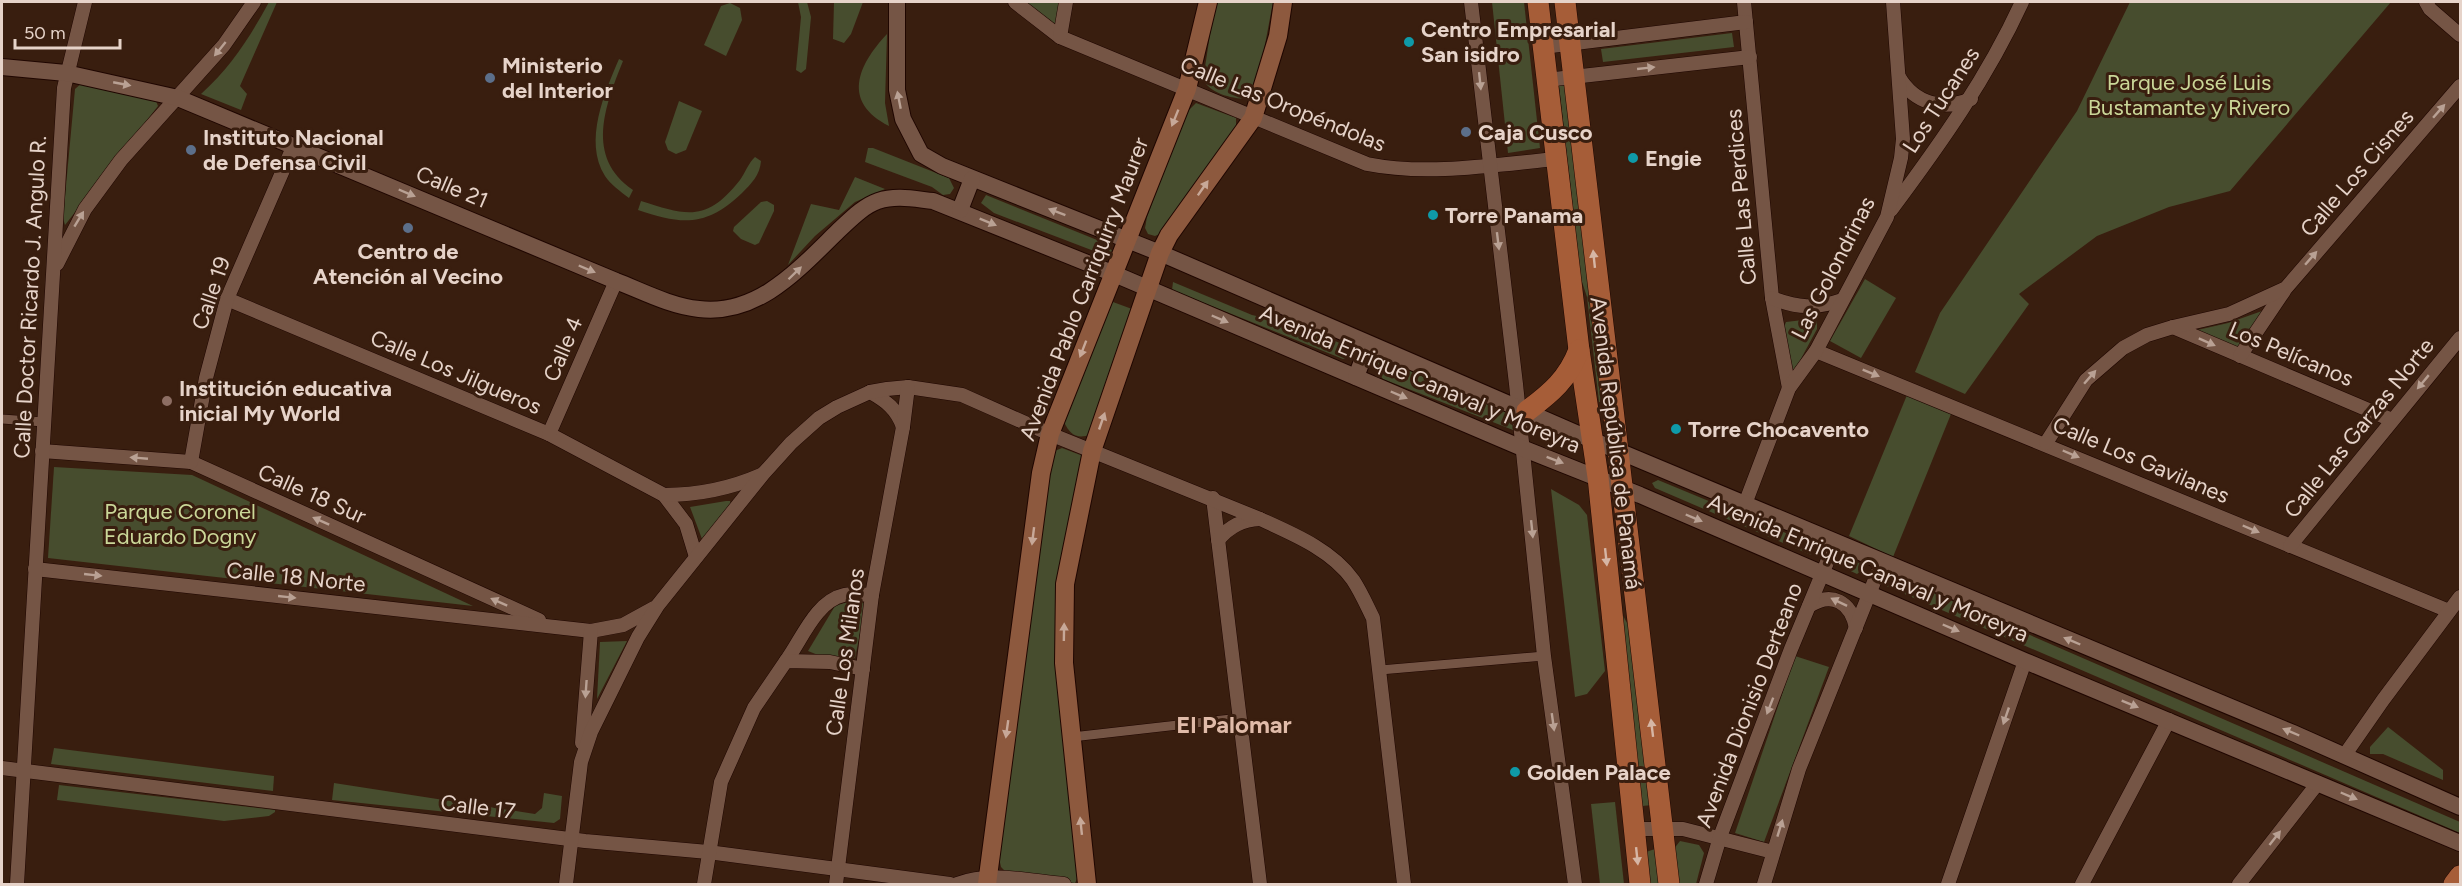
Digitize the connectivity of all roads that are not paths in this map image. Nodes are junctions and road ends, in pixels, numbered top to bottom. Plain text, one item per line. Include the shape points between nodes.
1 (85, 2) edge
2 (254, 2) edge
3 (897, 2) edge
4 (1020, 2) edge
5 (1066, 2) edge
6 (1208, 2) edge
7 (1283, 2) edge
8 (1471, 2) edge
9 (1538, 2) edge
10 (1565, 2) edge
11 (1744, 2) edge
12 (1893, 2) edge
13 (2022, 2) edge
14 (2426, 2) edge
15 (1746, 22) junction
16 (2460, 35) edge
17 (1060, 37) junction
18 (1570, 43) junction
19 (1543, 47) junction
20 (1750, 57) junction
21 (2, 67) edge
22 (66, 74) junction
23 (1898, 75) junction
24 (1574, 76) junction
25 (1546, 80) junction
26 (2460, 86) edge
27 (1187, 89) junction
28 (178, 98) junction
29 (1971, 99) junction
30 (1253, 118) junction
31 (294, 145) junction
32 (1556, 159) junction
33 (1489, 166) junction
34 (972, 179) junction
35 (960, 210) junction
36 (1887, 217) junction
37 (1127, 240) junction
38 (1160, 253) junction
39 (53, 271) junction
40 (1112, 273) junction
41 (616, 281) junction
42 (1148, 288) junction
43 (2286, 288) junction
44 (1772, 298) junction
45 (227, 299) junction
46 (1842, 300) junction
47 (746, 304) joint
48 (2173, 327) junction
49 (2460, 338) edge
50 (1368, 345) junction
51 (1579, 350) junction
52 (1816, 351) junction
53 (2240, 356) junction
54 (1356, 377) junction
55 (908, 387) junction
56 (1789, 388) junction
57 (870, 392) junction
58 (1522, 409) junction
59 (2, 418) edge
60 (2392, 420) junction
61 (44, 422) junction
62 (903, 427) junction
63 (549, 434) junction
64 (1050, 434) junction
65 (1592, 440) junction
66 (2046, 443) junction
67 (1522, 448) junction
68 (1617, 450) junction
69 (42, 451) junction
70 (1092, 451) junction
71 (191, 462) junction
72 (763, 474) junction
73 (1598, 477) junction
74 (1622, 487) junction
75 (664, 495) junction
76 (1213, 498) junction
77 (1745, 504) junction
78 (1260, 519) junction
79 (1218, 540) junction
80 (1835, 543) junction
81 (2290, 546) junction
82 (696, 557) junction
83 (1882, 562) junction
84 (35, 569) junction
85 (1822, 573) junction
86 (1870, 593) junction
87 (872, 595) junction
88 (2460, 597) edge
89 (658, 605) junction
90 (1809, 606) junction
91 (2449, 611) junction
92 (552, 626) junction
93 (1856, 628) junction
94 (591, 631) junction
95 (1544, 656) junction
96 (2025, 660) junction
97 (786, 661) junction
98 (863, 669) junction
99 (1380, 670) junction
100 (1240, 718) junction
101 (2169, 720) junction
102 (1072, 737) junction
103 (2344, 756) junction
104 (581, 762) junction
105 (2, 768) edge
106 (22, 771) junction
107 (2318, 783) junction
108 (2460, 807) edge
109 (1664, 827) junction
110 (1635, 829) junction
111 (1720, 837) junction
112 (571, 840) junction
113 (2460, 843) edge
114 (708, 852) junction
115 (1773, 852) junction
116 (2460, 876) edge
117 (837, 878) edge
118 (987, 881) edge
119 (17, 885) edge
120 (566, 885) edge
121 (704, 885) edge
122 (950, 885) edge
123 (957, 885) edge
124 (1064, 885) edge
125 (1087, 885) edge
126 (1260, 885) edge
127 (1404, 885) edge
128 (1575, 885) edge
129 (1640, 885) edge
130 (1669, 885) edge
131 (1706, 885) edge
132 (1764, 885) edge
133 (1948, 885) edge
134 (2082, 885) edge
135 (2239, 885) edge
136 (2454, 885) edge

1 - 22 street, Calle Doctor Ricardo J. Angulo R.
2 -> 28 street via 224,45
34 -> 3 street, Avenida Enrique Canaval y Moreyra via 921,154 903,119 897,90
4 - 17 street, Calle Las Oropéndolas
5 - 17 street
6 - 27 main road, Avenida Pablo Carriquirry Maurer
7 - 30 main road via 1278,36
8 -> 33 street
9 - 19 main road, Avenida República de Panamá
10 - 18 main road, Avenida República de Panamá
11 - 15 street, Calle Las Perdices
12 - 23 street, Las Golondrinas
13 - 29 street, Los Tucanes
14 - 16 street
15 - 18 street
15 - 20 street, Calle Las Perdices
17 - 27 street, Calle Las Oropéndolas
18 - 19 street
18 - 24 main road, Avenida República de Panamá
19 - 25 main road, Avenida República de Panamá
24 -> 20 street
20 - 44 street, Calle Las Perdices
21 - 22 street, Calle 21
22 -> 28 street, Calle 21
22 - 39 street, Calle Doctor Ricardo J. Angulo R.
23 - 29 street via 1913,94 1935,105 1960,104
23 - 36 street, Las Golondrinas via 1902,148
24 - 25 street
68 -> 24 main road, Avenida República de Panamá
25 - 32 main road, Avenida República de Panamá
43 -> 26 street, Calle Los Cisnes
27 - 30 street, Calle Las Oropéndolas
27 -> 37 main road, Avenida Pablo Carriquirry Maurer
28 - 31 street, Calle 21
39 -> 28 street via 73,229 115,168
29 - 36 street, Los Tucanes
30 - 33 street, Calle Las Oropéndolas via 1367,164 1394,169
38 -> 30 main road
31 -> 41 street, Calle 21
31 - 45 street, Calle 19
32 - 33 street, Calle Las Oropéndolas
32 - 51 main road, Avenida República de Panamá
33 -> 58 street
34 - 35 street
37 -> 34 street, Avenida Enrique Canaval y Moreyra
35 -> 40 street, Avenida Enrique Canaval y Moreyra
47 -> 35 street, Avenida Enrique Canaval y Moreyra via 787,280 847,222 876,202 907,198
36 - 46 street, Las Golondrinas
37 - 38 street, Avenida Enrique Canaval y Moreyra
37 - 40 main road, Avenida Pablo Carriquirry Maurer
38 - 42 main road
38 - 50 street, Avenida Enrique Canaval y Moreyra
39 - 61 street, Calle Doctor Ricardo J. Angulo R.
40 - 42 street, Avenida Enrique Canaval y Moreyra
40 -> 64 main road, Avenida Pablo Carriquirry Maurer
41 - 47 street, Calle 21 via 698,309
41 - 63 street, Calle 4
42 -> 54 street, Avenida Enrique Canaval y Moreyra
70 -> 42 main road
43 - 48 street, Calle Los Cisnes via 2229,314
43 - 53 street, Calle Los Cisnes
44 - 46 street via 1807,308
44 - 56 street, Calle Las Perdices
45 - 63 street, Calle Los Jilgueros
45 - 71 street, Calle 19 via 206,378
46 - 52 street, Las Golondrinas
48 -> 53 street, Los Pelícanos
66 -> 48 street, Calle Los Cisnes via 2086,380 2103,363 2147,335
49 -> 60 street, Calle Las Garzas Norte
50 - 54 street
50 - 58 street, Avenida Enrique Canaval y Moreyra
51 - 58 main road via 1559,386
51 - 65 main road, Avenida República de Panamá
52 - 56 street, Las Golondrinas
52 -> 66 street, Calle Los Gavilanes
53 - 60 street, Los Pelícanos
54 -> 67 street, Avenida Enrique Canaval y Moreyra
55 - 57 street
55 - 62 street, Calle Los Milanos
55 - 64 street via 962,395
56 - 77 street, Las Golondrinas
57 - 62 street via 889,403
57 - 72 street via 819,418
58 - 65 street, Avenida Enrique Canaval y Moreyra
58 - 67 street
59 - 61 street
60 - 81 street, Calle Las Garzas Norte
61 - 69 street, Calle Doctor Ricardo J. Angulo R.
62 - 87 street, Calle Los Milanos
63 - 75 street, Calle Los Jilgueros
64 - 70 street
64 -> 118 main road, Avenida Pablo Carriquirry Maurer via 1041,473
65 - 68 street, Avenida Enrique Canaval y Moreyra
65 - 73 main road, Avenida República de Panamá
66 -> 81 street, Calle Los Gavilanes
67 -> 73 street, Avenida Enrique Canaval y Moreyra
67 -> 95 street
68 - 74 main road, Avenida República de Panamá
68 - 77 street, Avenida Enrique Canaval y Moreyra
71 -> 69 street, Calle 18 Sur
69 - 84 street, Calle Doctor Ricardo J. Angulo R.
70 - 76 street
102 -> 70 main road via 1064,663 1065,584
92 -> 71 street, Calle 18 Sur
72 - 75 street, Calle Los Jilgueros via 734,487 694,495
72 - 82 street
73 - 74 street, Avenida Enrique Canaval y Moreyra
73 -> 110 main road, Avenida República de Panamá
74 -> 85 street, Avenida Enrique Canaval y Moreyra
109 -> 74 main road, Avenida República de Panamá
75 - 82 street, Calle Los Jilgueros via 686,524
76 - 78 street
76 - 79 street
77 - 80 street, Avenida Enrique Canaval y Moreyra
78 - 79 street via 1236,524
78 - 99 street via 1290,532 1336,561 1354,581 1373,618
79 - 100 street
80 - 83 street, Avenida Enrique Canaval y Moreyra
80 - 85 street, Avenida Dionisio Derteano
81 - 91 street, Calle Los Gavilanes
82 - 89 street
83 - 86 street
103 -> 83 street, Avenida Enrique Canaval y Moreyra
84 -> 92 street, Calle 18 Norte
84 - 106 street, Calle Doctor Ricardo J. Angulo R.
85 - 86 street, Avenida Enrique Canaval y Moreyra
85 - 90 street, Avenida Dionisio Derteano
86 - 93 street
86 -> 96 street, Avenida Enrique Canaval y Moreyra
87 - 97 street via 846,594 831,599
87 - 98 street, Calle Los Milanos
88 - 91 street
89 - 94 street, Calle 18 Norte via 623,625
89 - 104 street via 604,704
93 -> 90 street via 1849,607 1840,600 1818,599
90 -> 111 street, Avenida Dionisio Derteano
91 - 103 street
92 - 94 street, Calle 18 Norte
115 -> 93 street via 1799,769
94 -> 104 street
95 - 99 street
95 -> 128 street
96 -> 101 street, Avenida Enrique Canaval y Moreyra
96 -> 133 street
97 - 98 street via 830,662
97 - 114 street via 754,708 734,748 722,782
98 - 117 street, Calle Los Milanos
99 - 127 street
100 - 102 street
100 - 126 street
101 - 107 street, Avenida Enrique Canaval y Moreyra
101 - 134 street
125 -> 102 main road
103 - 108 street, Avenida Enrique Canaval y Moreyra
104 - 112 street
105 - 106 street, Calle 17
106 - 112 street, Calle 17
106 - 119 street, Calle Doctor Ricardo J. Angulo R.
107 -> 113 street, Avenida Enrique Canaval y Moreyra
135 -> 107 street
109 - 110 street
109 - 111 street
109 - 130 main road, Avenida República de Panamá
110 -> 129 main road, Avenida República de Panamá
111 - 115 street
111 - 131 street, Avenida Dionisio Derteano
112 - 114 street, Calle 17
112 - 120 street
114 - 117 street, Calle 17
114 - 121 street
115 - 132 street
116 - 136 main road
117 - 122 street, Calle 17
118 - 123 street via 970,880
118 - 124 street via 1004,877

